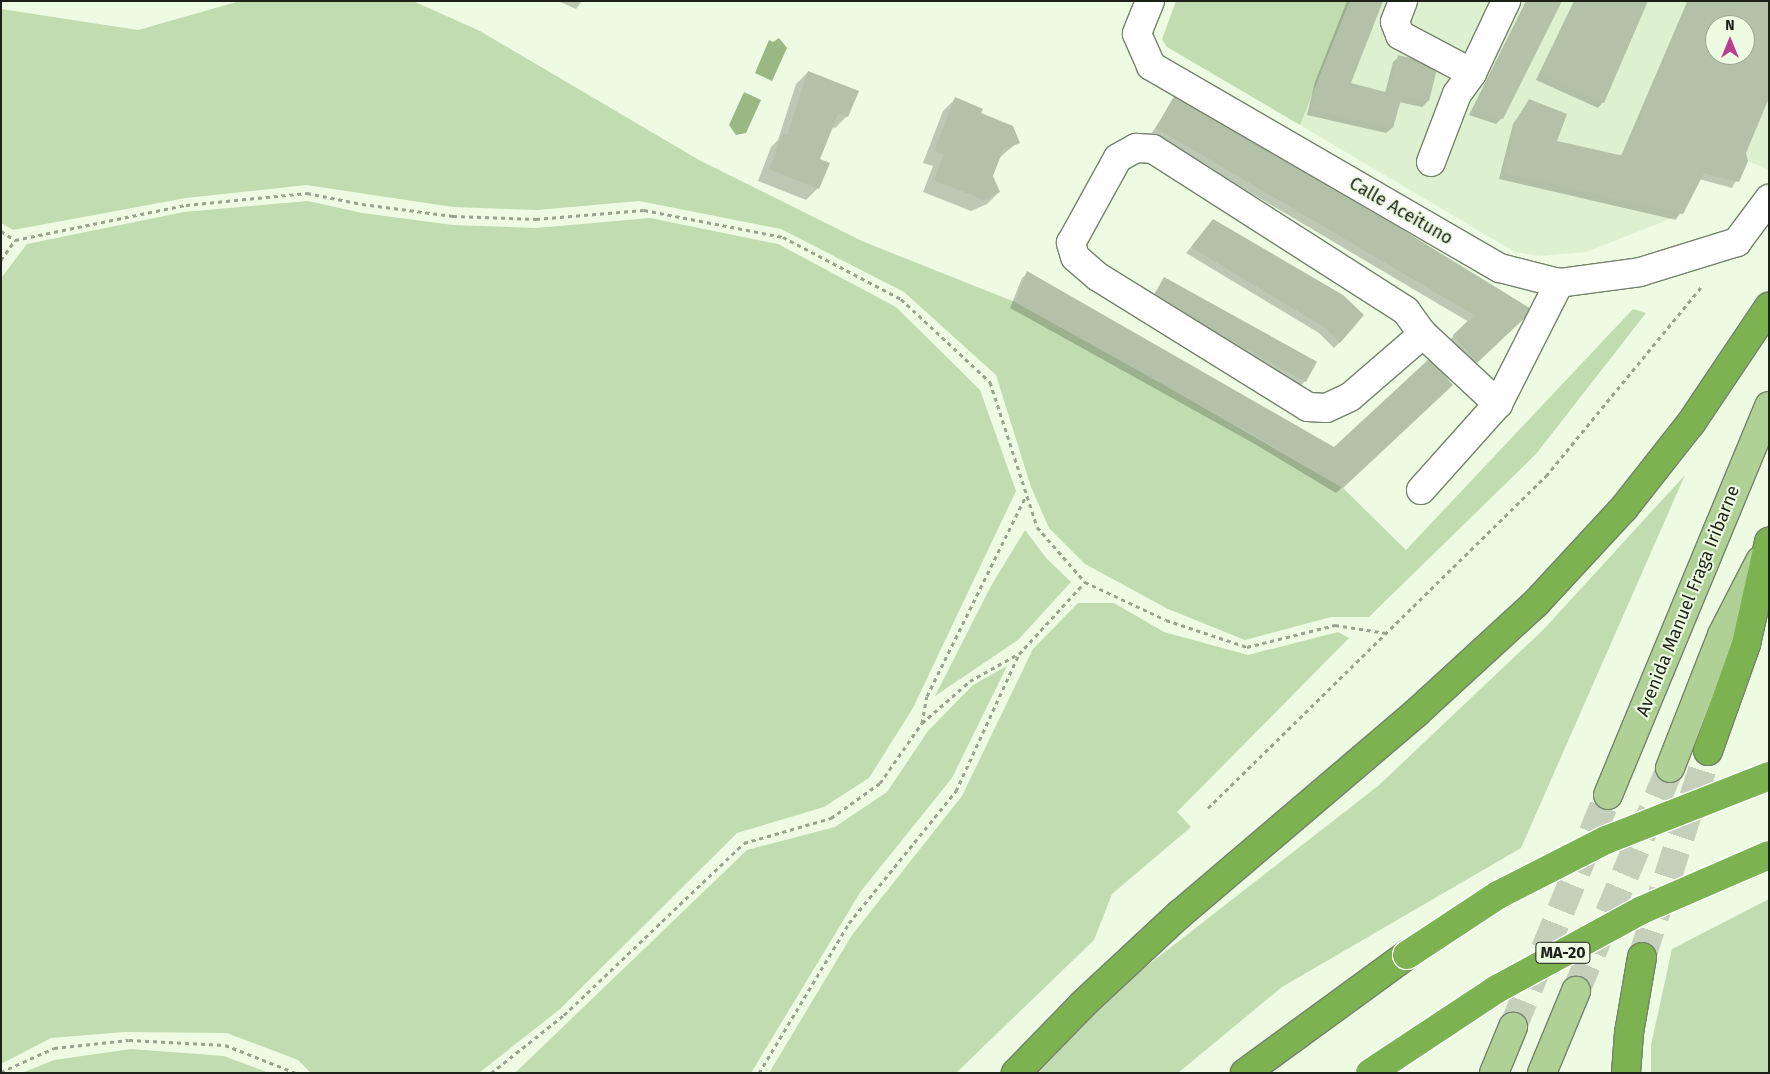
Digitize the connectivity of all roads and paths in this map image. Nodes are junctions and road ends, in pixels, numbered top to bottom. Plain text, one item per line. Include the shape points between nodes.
1 (1150, 1) edge
2 (1403, 1) edge
3 (1506, 1) edge
4 (1472, 73) junction
5 (1431, 162) dead end
6 (1769, 199) edge
7 (1, 231) edge
8 (15, 240) junction
9 (1, 260) edge
10 (1706, 280) dead end
11 (1559, 284) junction
12 (1769, 307) edge
13 (1423, 334) junction
14 (1498, 404) junction
15 (1769, 406) edge
16 (1421, 490) dead end
17 (1026, 496) junction
18 (1767, 546) edge
19 (1085, 582) junction
20 (1386, 633) junction
21 (1019, 654) junction
22 (922, 723) junction
23 (1708, 751) tunnel mouth
24 (1670, 768) tunnel mouth
25 (1769, 776) edge
26 (1608, 795) tunnel mouth
27 (1208, 808) dead end
28 (1769, 855) edge
29 (1642, 957) tunnel mouth
30 (1576, 991) tunnel mouth
31 (1513, 1027) tunnel mouth
32 (1, 1072) edge
33 (296, 1073) edge
34 (491, 1073) edge
35 (760, 1073) edge
36 (1016, 1073) edge
37 (1245, 1073) edge
38 (1370, 1073) edge
39 (1494, 1073) edge
40 (1542, 1073) edge
41 (1626, 1073) edge

1 - 11 street, Calle Aceituno via 1137,34 1150,66 1500,268
2 - 4 street via 1395,22 1400,35
3 - 4 street
4 - 5 street via 1457,94
6 - 11 street, Calle Aceituno via 1737,242 1640,272
7 - 8 path
8 - 9 path
8 - 17 path via 186,205 307,193 453,216 536,219 644,210 783,237 901,300 990,382
10 - 20 path via 1546,476
11 - 14 street
12 - 36 highway via 1691,423 1624,508 1536,602 1416,713 1180,914 1083,1004
13 - 13 street via 1406,312 1153,149 1136,148 1118,158 1070,243 1075,257 1098,277 1308,407 1326,408 1350,397
13 - 14 street
14 - 16 street
15 - 26 main road, Avenida Manuel Fraga Iribarne
17 - 19 path via 1037,527
17 - 22 path via 928,696
18 - 23 highway via 1746,644
18 - 24 main road via 1722,635
19 - 20 path via 1166,620 1247,647 1335,625
19 - 21 path
20 - 27 path
21 - 22 path via 970,681
21 - 35 path via 956,791 849,923
22 - 34 path via 880,783 831,818 744,843 564,1014
25 - 37 highway, bridge via 1606,840 1498,895 1407,955
28 - 38 highway, MA-20, bridge via 1642,910 1497,989
29 - 41 highway
30 - 40 main road
31 - 39 main road
32 - 33 path via 54,1048 129,1040 225,1045

